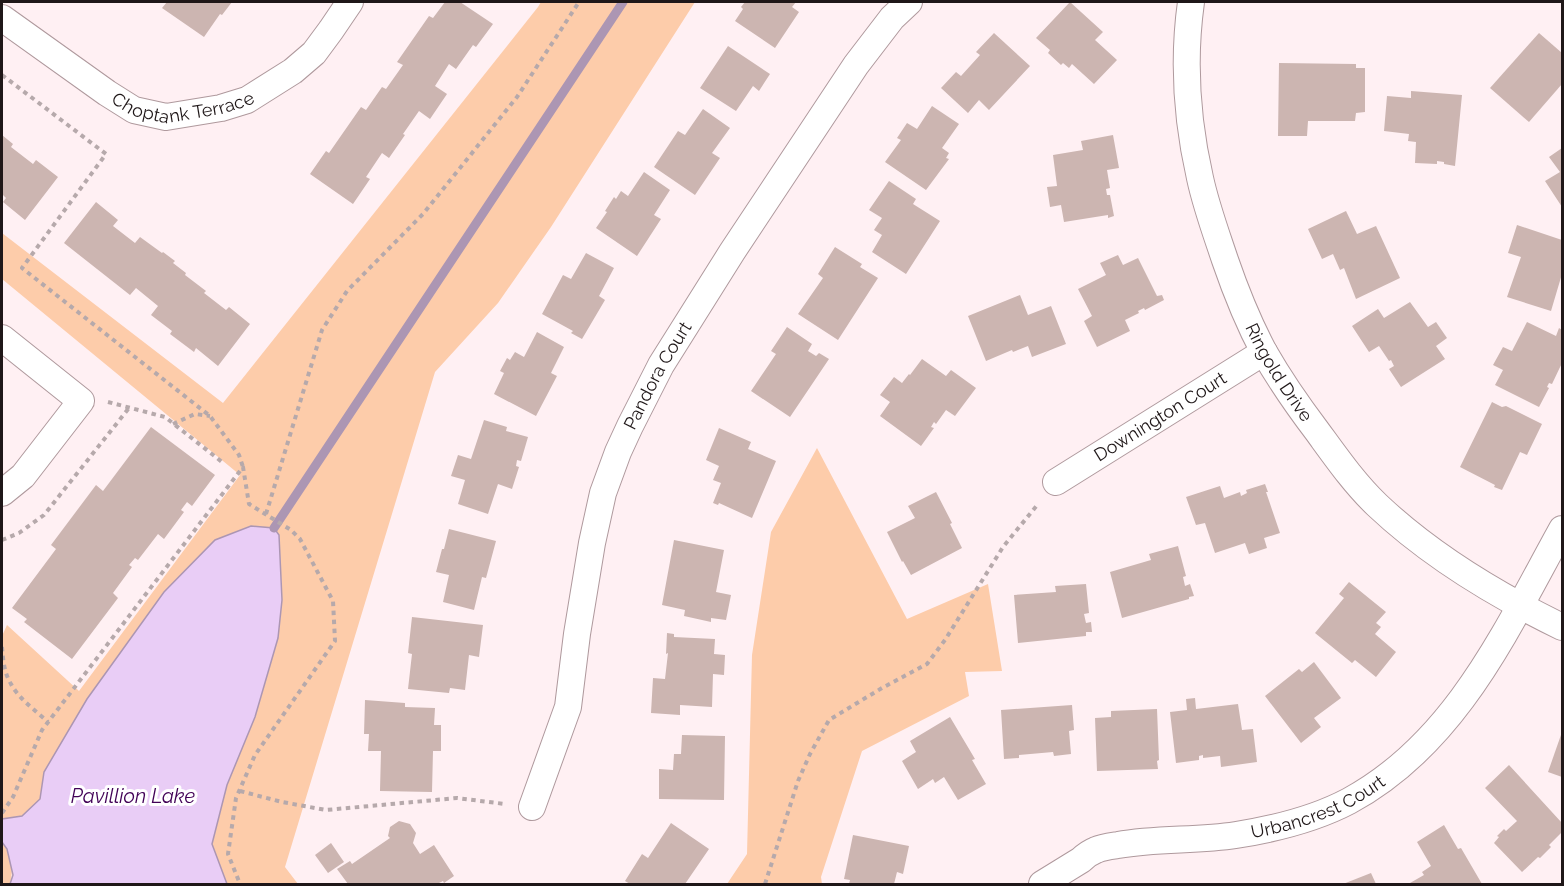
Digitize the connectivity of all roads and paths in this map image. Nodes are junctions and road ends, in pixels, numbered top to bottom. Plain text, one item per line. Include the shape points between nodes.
1 (350, 2) edge
2 (579, 2) edge
3 (909, 2) edge
4 (1191, 2) edge
5 (2, 18) edge
6 (2, 75) edge
7 (2, 338) edge
8 (1264, 352) junction
9 (81, 401) junction
10 (129, 408) junction
11 (210, 416) junction
12 (172, 424) junction
13 (222, 462) dead end
14 (243, 466) junction
15 (1056, 482) joint
16 (2, 494) edge
17 (266, 514) junction
18 (1563, 529) edge
19 (2, 540) edge
20 (1519, 606) junction
21 (1563, 627) edge
22 (2, 647) edge
23 (48, 722) junction
24 (240, 791) junction
25 (532, 807) joint
26 (2, 813) edge
27 (240, 885) edge
28 (765, 885) edge
29 (1042, 885) edge

1 - 5 street, Choptank Terrace via 314,52 293,71 247,100 166,117 135,110 116,99
2 - 17 path via 517,97 423,214 347,291 322,330
3 - 25 street, Pandora Court via 856,65 738,243 661,365 630,426 603,493 568,707
4 - 8 street, Ringold Drive via 1187,85 1200,178 1241,304
6 - 11 path via 106,154 22,268
7 - 9 street
8 - 15 street, Downington Court
8 - 20 street, Ringold Drive via 1344,469 1376,504 1440,557
9 - 10 path via 100,400
9 - 16 street via 23,476
10 - 12 path via 165,417
10 - 19 path via 44,515
11 - 12 path via 195,414
11 - 14 path
12 - 13 path
14 - 17 path via 249,504
14 - 23 path
15 - 28 path via 1003,547 927,664 829,720 798,782
17 - 24 path via 300,539 333,601 335,641 255,755
18 - 20 street, Urbancrest Court
20 - 21 street, Ringold Drive
20 - 29 street, Urbancrest Court via 1454,711 1404,763 1348,801 1273,829 1097,849
22 - 23 path via 10,684
23 - 26 path
24 - 25 path via 326,810 457,798
24 - 27 path via 228,854

